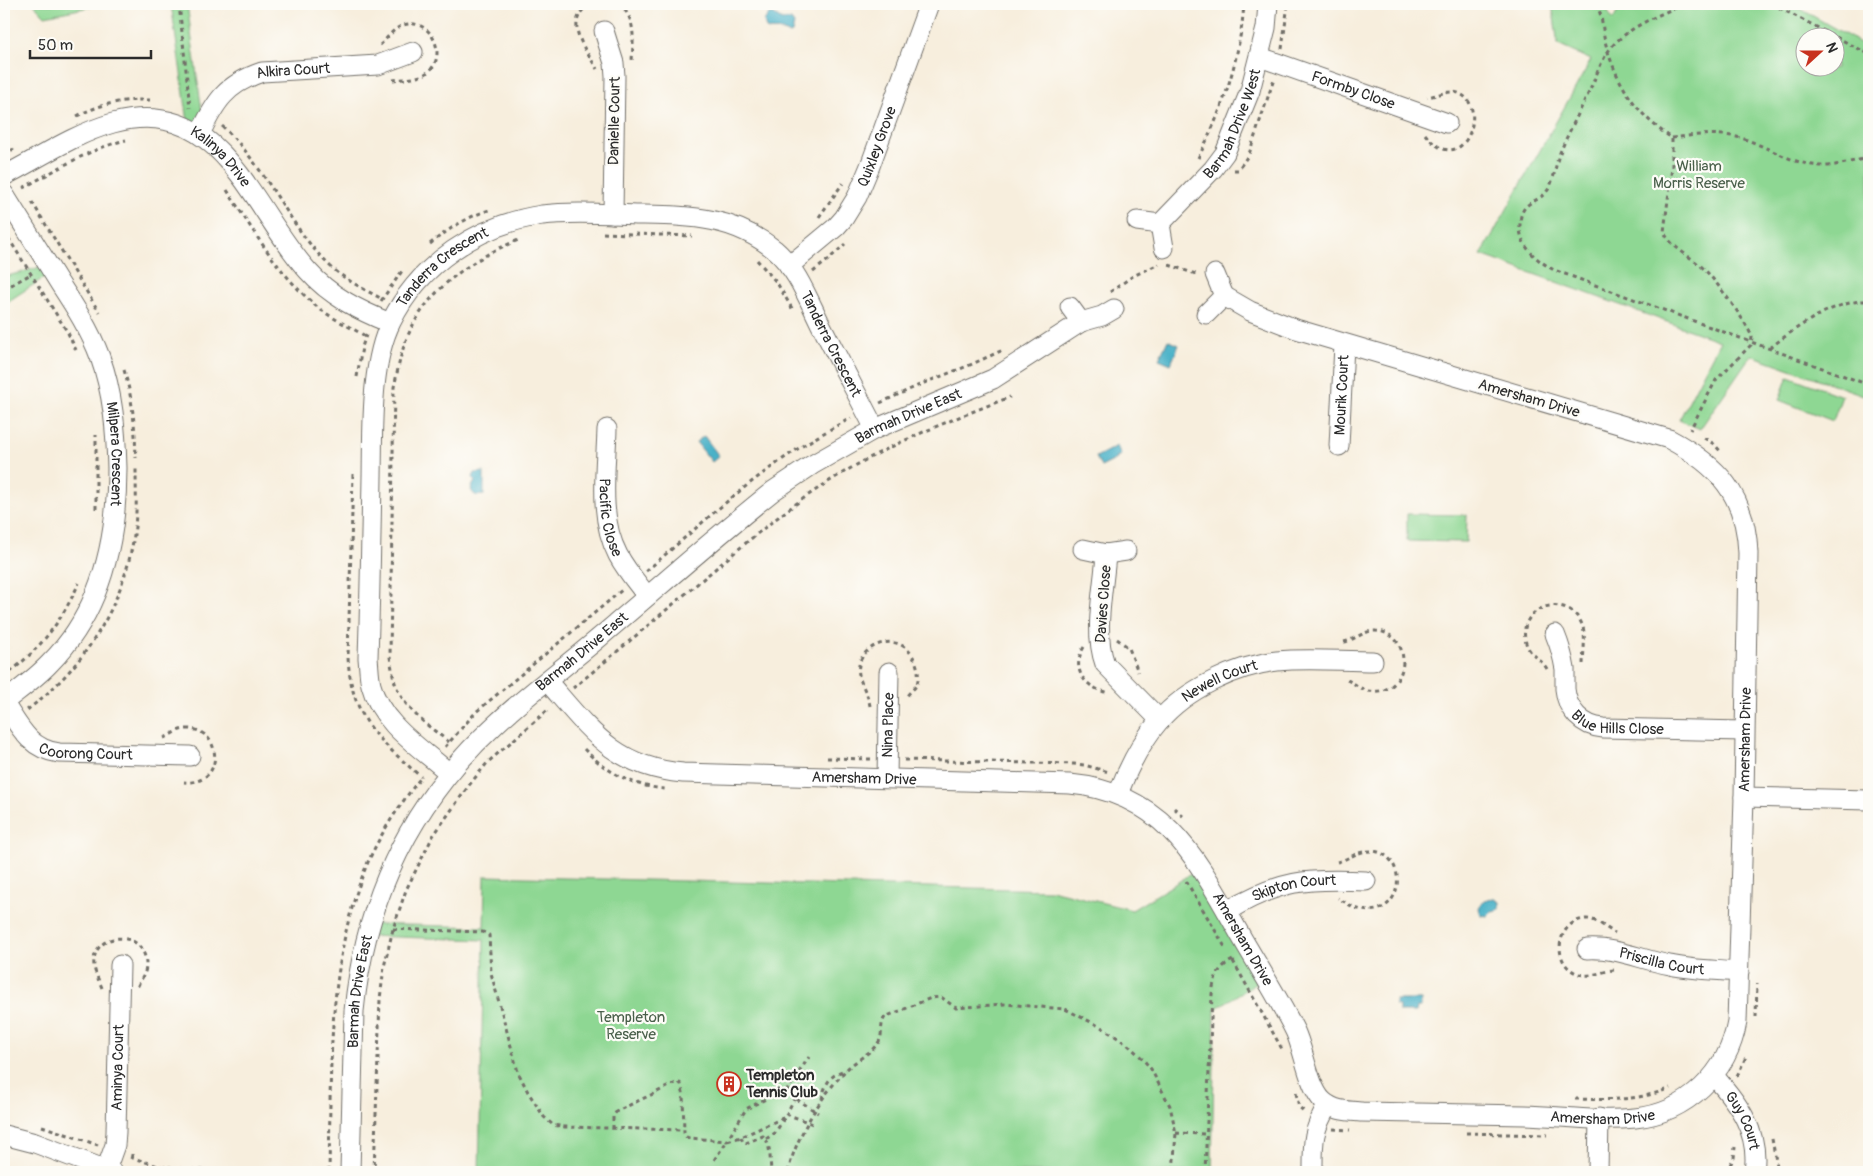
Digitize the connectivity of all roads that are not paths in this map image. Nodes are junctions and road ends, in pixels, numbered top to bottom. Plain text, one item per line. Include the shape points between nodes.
1 (930, 4) edge
2 (1268, 4) edge
3 (604, 31) dead end
4 (412, 52) dead end
5 (1260, 57) junction
6 (1447, 123) dead end
7 (200, 134) junction
8 (4, 176) edge
9 (4, 194) edge
10 (612, 214) junction
11 (1137, 221) dead end
12 (1160, 224) junction
13 (1163, 255) road end
14 (789, 266) junction
15 (1215, 274) dead end
16 (1224, 296) junction
17 (1070, 307) dead end
18 (1108, 313) road end
19 (1206, 314) dead end
20 (1081, 322) junction
21 (390, 323) junction
22 (1344, 344) junction
23 (607, 429) dead end
24 (875, 430) junction
25 (1338, 446) dead end
26 (1083, 549) dead end
27 (1126, 551) dead end
28 (1106, 554) junction
29 (648, 596) junction
30 (1555, 634) dead end
31 (1373, 662) dead end
32 (889, 672) dead end
33 (547, 681) junction
34 (4, 702) edge
35 (1160, 720) junction
36 (1744, 731) junction
37 (190, 756) dead end
38 (449, 774) junction
39 (887, 777) junction
40 (1118, 794) junction
41 (1744, 797) junction
42 (1869, 800) edge
43 (1366, 881) dead end
44 (1226, 911) junction
45 (1587, 950) dead end
46 (120, 964) dead end
47 (1739, 972) junction
48 (1714, 1076) junction
49 (1328, 1105) junction
50 (1599, 1118) junction
51 (4, 1136) edge
52 (109, 1171) edge
53 (350, 1172) edge
54 (1312, 1172) edge
55 (1598, 1172) edge
56 (1754, 1172) edge

1 - 14 street, Quixley Grove via 857,197 836,227
2 - 5 street, Barmah Drive West
3 - 10 street, Danielle Court via 615,76
4 - 7 street, Alkira Court via 378,65 262,72 248,77 225,92
5 - 6 street, Formby Close
5 - 12 street, Barmah Drive West via 1235,130 1219,163
7 - 8 street, Kalinya Drive via 158,120 113,123 82,135
7 - 21 street, Kalinya Drive via 234,166 309,273 339,298
9 - 34 street, Milpera Crescent via 79,314 100,355 112,398 117,454 111,544 106,567 92,601 74,634 51,662
10 - 14 street, Tanderra Crescent via 686,216 719,221 761,240
10 - 21 street, Tanderra Crescent via 544,215 475,236 429,270
11 - 12 street
12 - 13 street
14 - 24 street, Tanderra Crescent
15 - 16 street
16 - 19 street
16 - 22 street, Amersham Drive via 1268,319
17 - 20 street
18 - 20 street, Barmah Drive East
20 - 24 street, Barmah Drive East via 993,379
21 - 38 street, Tanderra Crescent via 379,362 374,406 369,673 377,702 392,723
22 - 25 street, Mourik Court
22 - 36 street, Amersham Drive via 1661,436 1687,448 1716,470 1734,496 1748,539
23 - 29 street, Pacific Close via 605,502 608,530 622,563
24 - 29 street, Barmah Drive East via 773,491
26 - 28 street, Davies Close
27 - 28 street, Davies Close
28 - 35 street, Davies Close via 1099,628 1104,664
29 - 33 street, Barmah Drive East
30 - 36 street, Blue Hills Close via 1563,658 1567,698 1570,707 1583,721 1604,728
31 - 35 street, Newell Court via 1277,661 1245,668 1201,688
32 - 39 street, Nina Place
33 - 38 street, Barmah Drive East via 496,723
33 - 39 street, Amersham Drive via 615,752 654,769 683,773
34 - 37 street, Coorong Court via 30,740 44,750
35 - 40 street, Newell Court via 1135,756
36 - 41 street, Amersham Drive
38 - 53 street, Barmah Drive East via 416,820 395,859 365,943 354,1011
39 - 40 street, Amersham Drive via 1070,784
40 - 44 street, Amersham Drive via 1144,808 1181,839
41 - 42 street
41 - 47 street, Amersham Drive
43 - 44 street, Skipton Court via 1318,879 1284,885 1262,892
44 - 49 street, Amersham Drive via 1294,1029 1314,1088
45 - 47 street, Priscilla Court via 1607,949 1689,969
46 - 52 street, Aminya Court via 116,1132
47 - 48 street, Amersham Drive via 1734,1036
48 - 50 street, Amersham Drive via 1695,1094 1667,1110 1634,1118
48 - 56 street, Guy Court via 1736,1103 1750,1128 1755,1150
49 - 50 street, Amersham Drive via 1347,1112
49 - 54 street via 1314,1133
50 - 55 street
51 - 52 street

